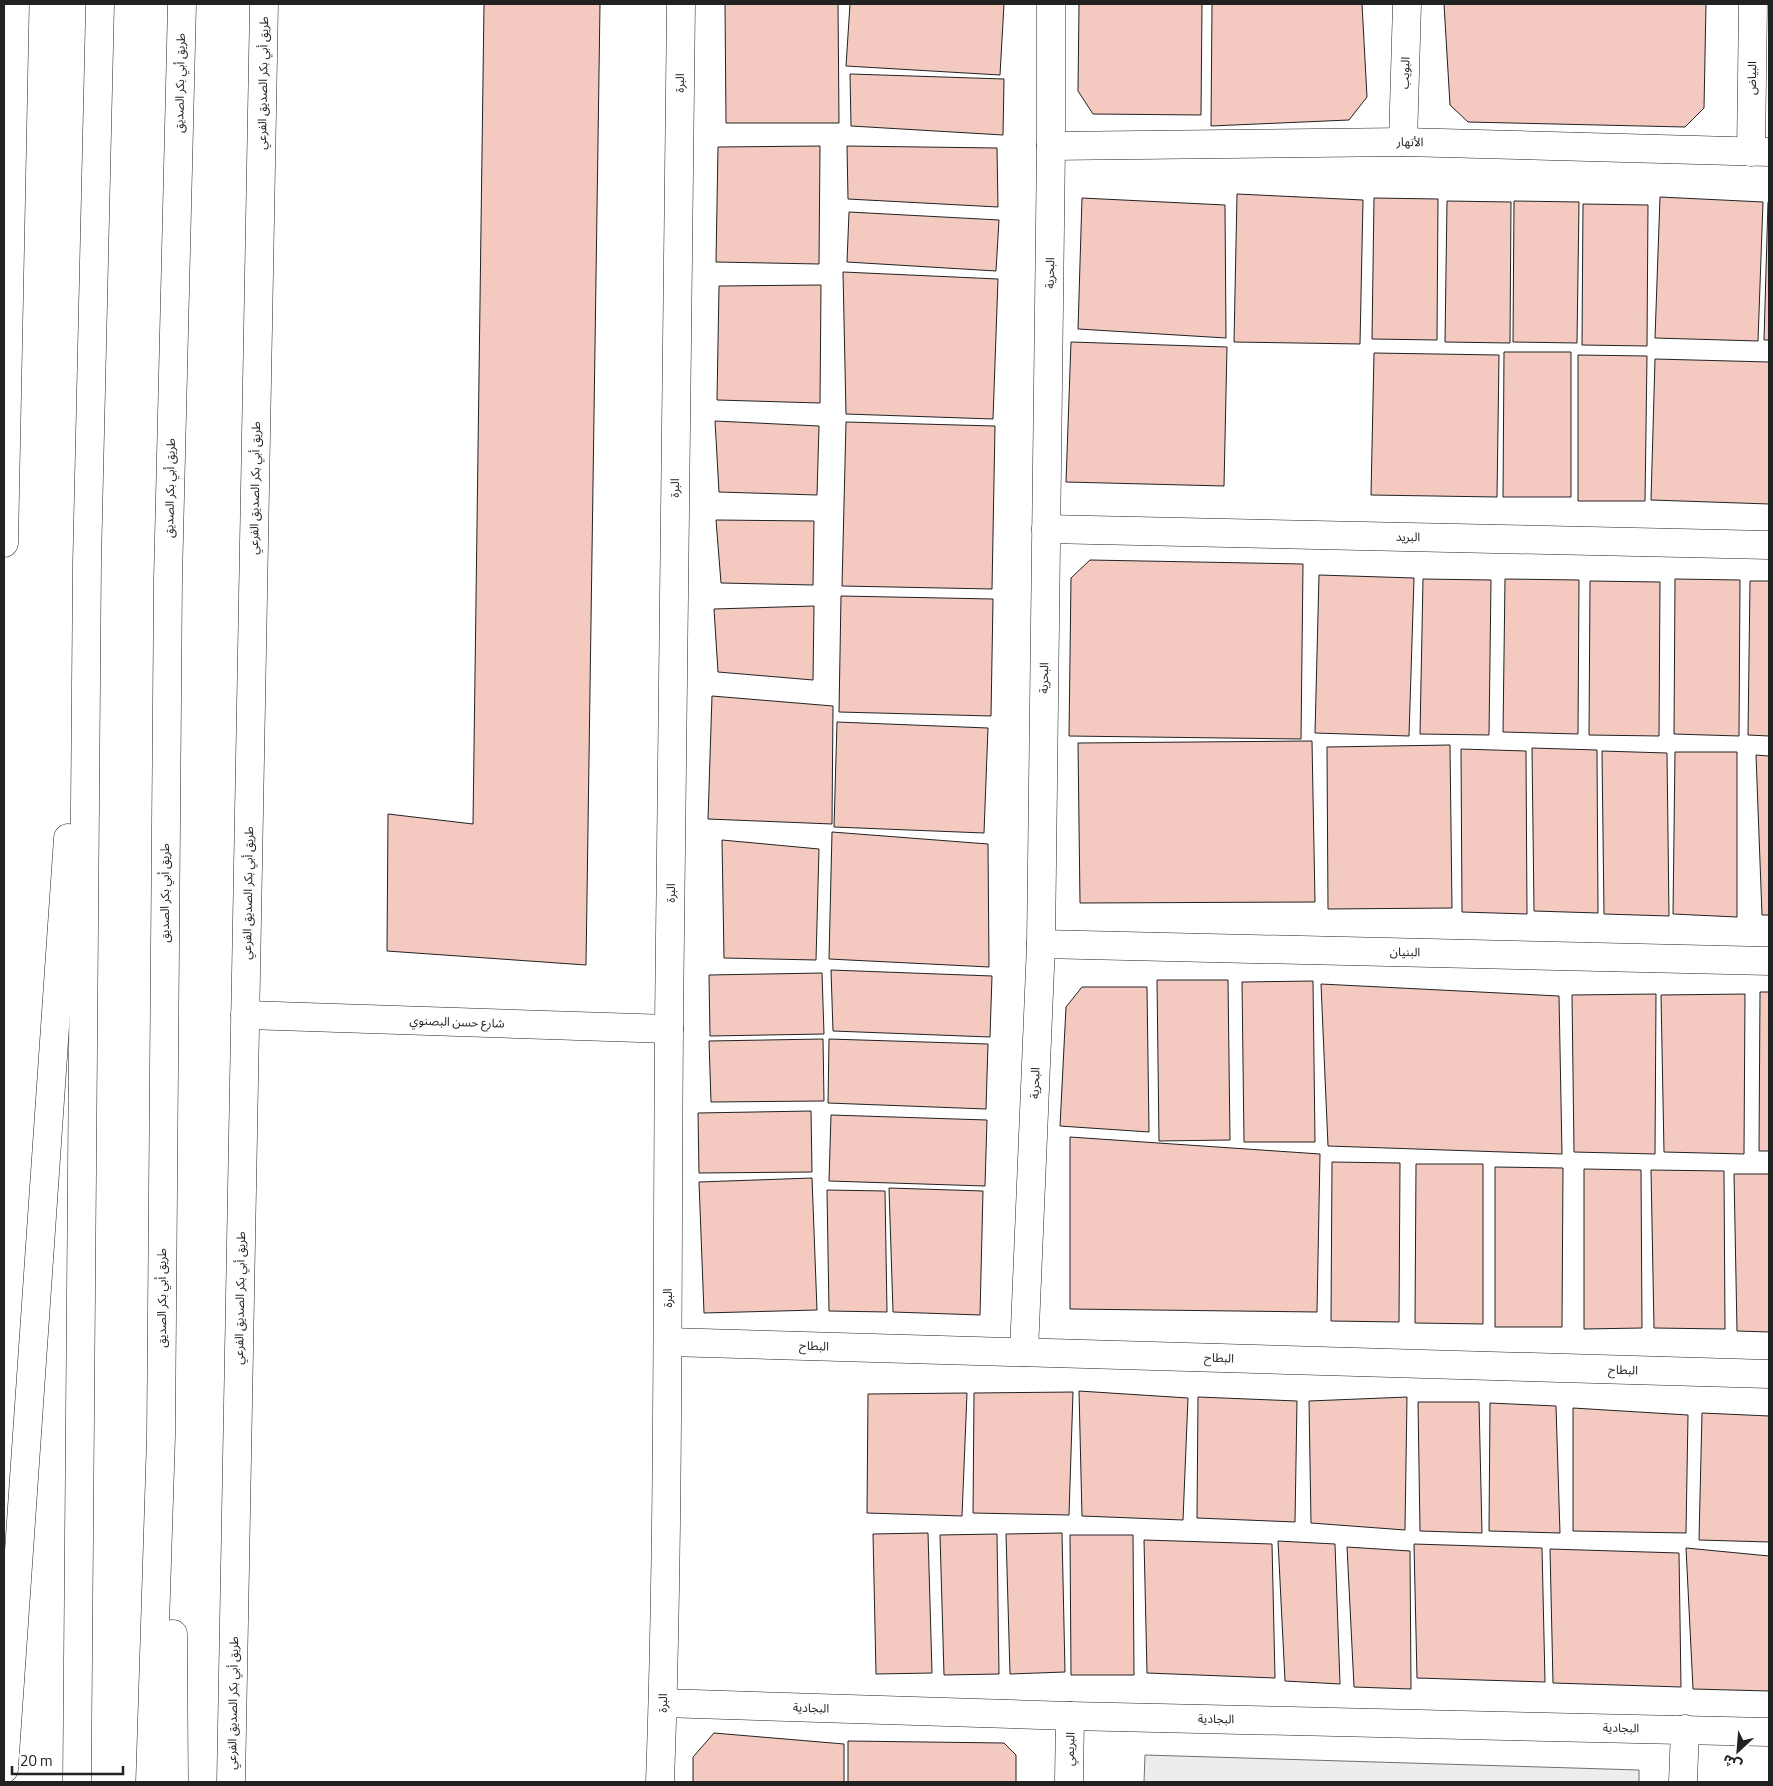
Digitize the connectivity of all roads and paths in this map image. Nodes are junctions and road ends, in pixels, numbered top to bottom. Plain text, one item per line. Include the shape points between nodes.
1 (15, 4) edge
2 (100, 4) edge
3 (182, 4) edge
4 (264, 4) edge
5 (681, 4) edge
6 (1051, 4) edge
7 (1407, 4) edge
8 (1753, 4) edge
9 (1403, 142) junction
10 (1051, 146) junction
11 (1760, 152) edge
12 (1046, 528) junction
13 (4, 543) edge
14 (1769, 545) edge
15 (87, 562) junction
16 (1041, 944) junction
17 (165, 945) junction
18 (1769, 960) edge
19 (246, 1015) junction
20 (669, 1029) junction
21 (668, 1342) junction
22 (1024, 1352) junction
23 (1769, 1374) edge
24 (663, 1703) junction
25 (1070, 1716) junction
26 (1685, 1729) junction
27 (1769, 1732) edge
28 (4, 1769) edge
29 (77, 1782) edge
30 (150, 1782) edge
31 (174, 1782) edge
32 (231, 1782) edge
33 (660, 1782) edge
34 (1069, 1782) edge
35 (1683, 1782) edge

1 - 13 street
2 - 15 street
3 - 17 street, طريق أبي بكر الصديق via 168,579
4 - 19 street, طريق أبي بكر الصديق الفرعي
5 - 20 street, البرة
6 - 10 street, البحرية
7 - 9 street, البويب
8 - 11 street, البياض
9 - 10 street, الأنهار
9 - 11 street, الأنهار
10 - 12 street, البحرية
12 - 14 street, البريد
12 - 16 street, البحرية
15 - 28 street
15 - 29 street
16 - 18 street, البنيان
16 - 22 street, البحرية
17 - 30 street, طريق أبي بكر الصديق via 162,1436
17 - 31 street
19 - 20 street, شارع حسن البصنوي
19 - 32 street, طريق أبي بكر الصديق الفرعي
20 - 21 street, البرة
21 - 22 street, البطاح
21 - 24 street, البرة
22 - 23 street, البطاح
24 - 25 street, البجادية
24 - 33 street, البرة
25 - 26 street, البجادية
25 - 34 street, البريمي
26 - 27 street, البجادية
26 - 35 street

